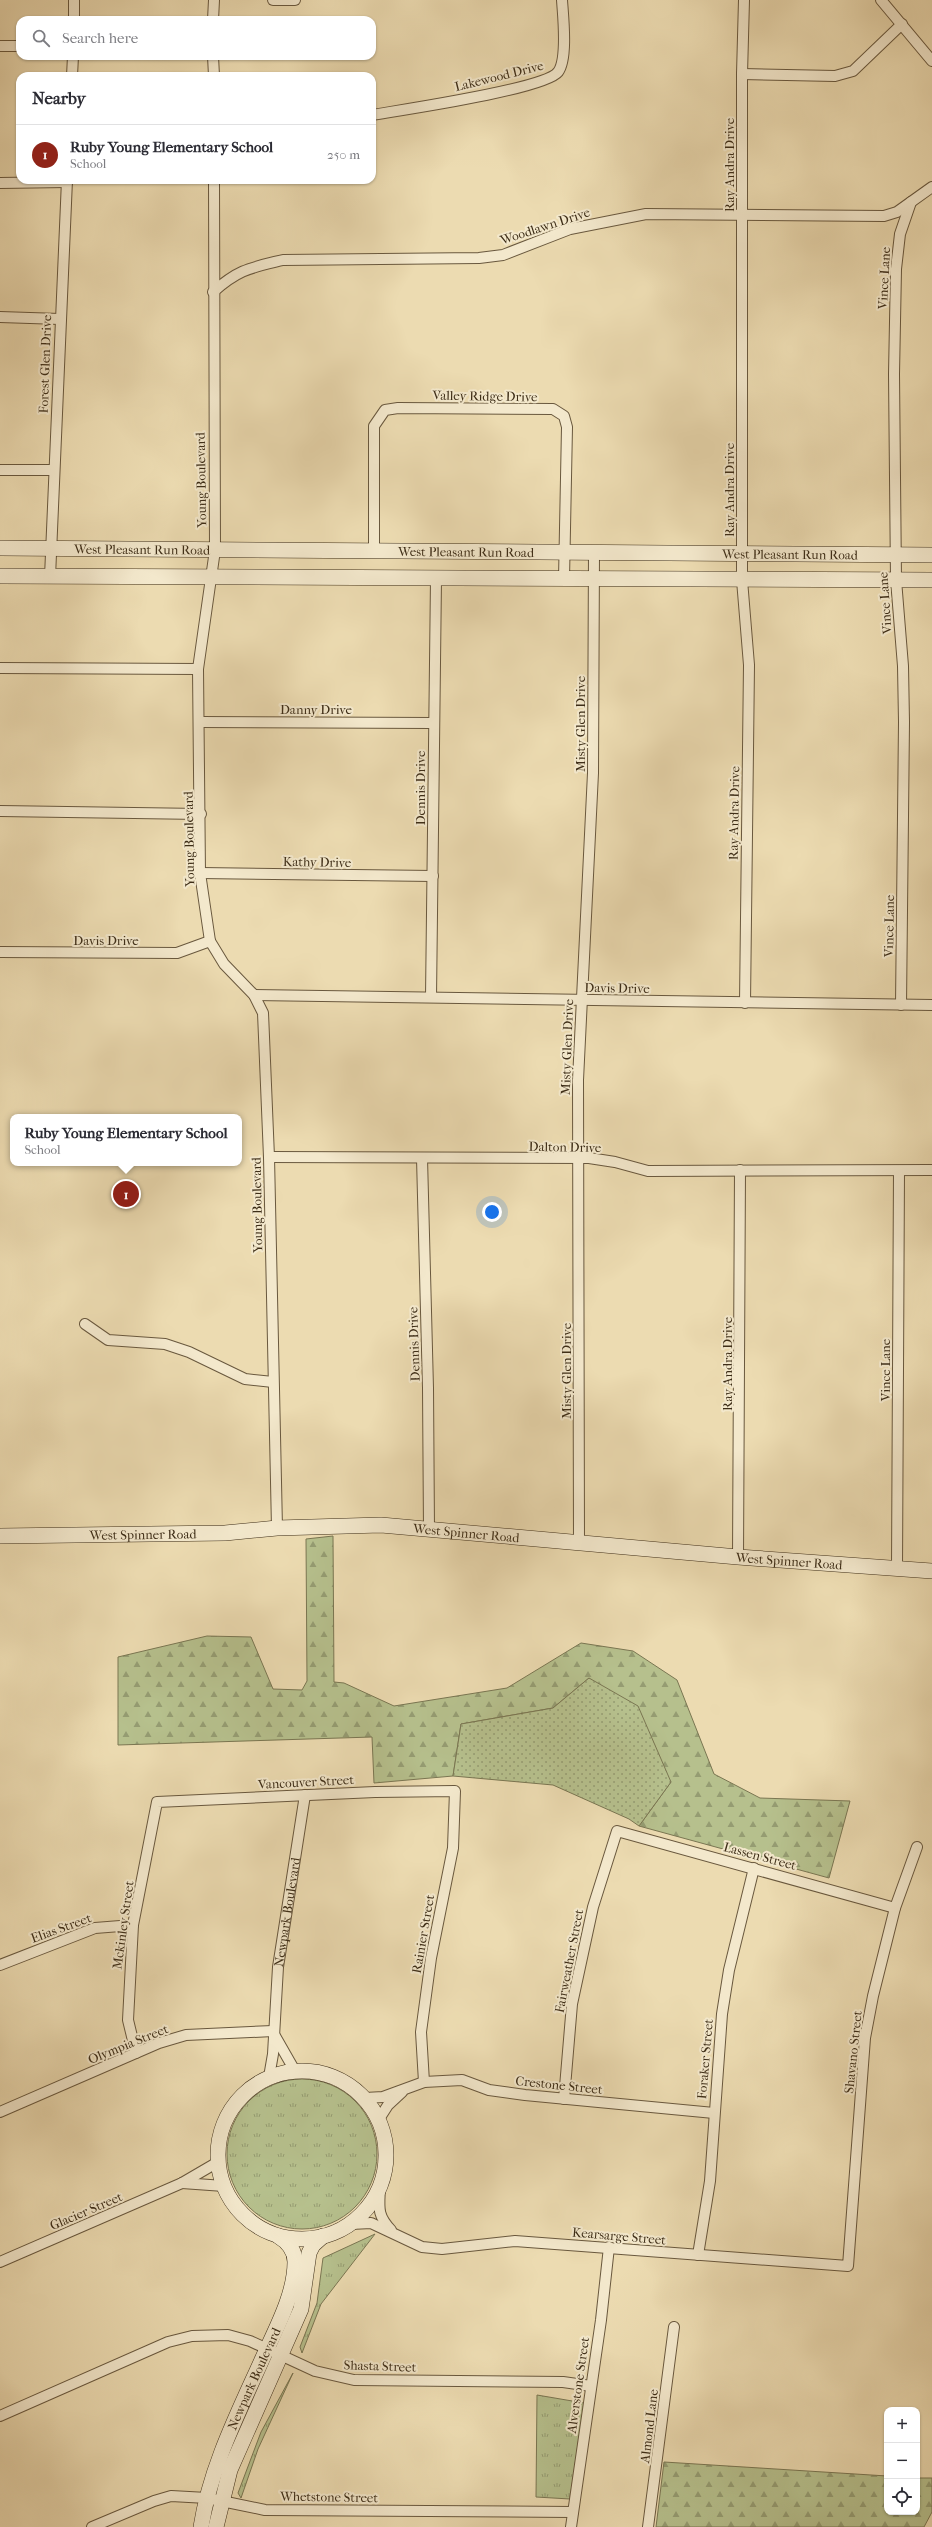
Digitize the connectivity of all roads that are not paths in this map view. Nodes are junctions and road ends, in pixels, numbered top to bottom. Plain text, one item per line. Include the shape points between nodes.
1 (74, 0) edge
2 (214, 0) edge
3 (273, 0) edge
4 (295, 0) edge
5 (562, 0) edge
6 (744, 0) edge
7 (881, 0) edge
8 (74, 16) edge
9 (213, 16) edge
10 (902, 24) junction
11 (0, 46) edge
12 (16, 46) edge
13 (73, 60) edge
14 (213, 60) edge
15 (932, 62) edge
16 (72, 72) edge
17 (214, 72) edge
18 (742, 74) junction
19 (376, 114) edge
20 (0, 183) edge
21 (16, 183) edge
22 (67, 184) edge
23 (214, 184) edge
24 (932, 187) edge
25 (911, 202) junction
26 (742, 214) junction
27 (213, 292) junction
28 (0, 317) edge
29 (60, 318) junction
30 (0, 470) edge
31 (54, 470) junction
32 (0, 548) edge
33 (52, 549) junction
34 (215, 550) junction
35 (374, 551) junction
36 (564, 552) junction
37 (594, 552) junction
38 (742, 553) junction
39 (896, 554) junction
40 (932, 555) edge
41 (0, 576) edge
42 (50, 577) junction
43 (210, 578) junction
44 (436, 579) junction
45 (564, 579) junction
46 (594, 579) junction
47 (742, 580) junction
48 (896, 580) junction
49 (932, 580) edge
50 (0, 668) edge
51 (198, 669) junction
52 (200, 722) junction
53 (433, 723) junction
54 (0, 811) edge
55 (200, 814) junction
56 (200, 873) junction
57 (433, 876) junction
58 (210, 941) junction
59 (0, 952) edge
60 (254, 995) junction
61 (431, 997) junction
62 (581, 1000) junction
63 (745, 1003) junction
64 (901, 1005) junction
65 (932, 1005) edge
66 (269, 1157) junction
67 (422, 1158) junction
68 (578, 1158) junction
69 (740, 1170) junction
70 (932, 1170) edge
71 (899, 1171) junction
72 (85, 1324) dead end
73 (273, 1382) junction
74 (277, 1528) junction
75 (429, 1529) junction
76 (0, 1536) edge
77 (578, 1543) junction
78 (738, 1557) junction
79 (897, 1569) junction
80 (932, 1571) edge
81 (455, 1791) joint
82 (305, 1795) junction
83 (157, 1802) joint
84 (617, 1831) joint
85 (917, 1848) dead end
86 (754, 1868) junction
87 (895, 1908) junction
88 (133, 1925) junction
89 (0, 1965) edge
90 (273, 2031) junction
91 (136, 2053) junction
92 (295, 2071) junction
93 (269, 2077) junction
94 (424, 2082) junction
95 (405, 2090) junction
96 (365, 2098) junction
97 (564, 2099) junction
98 (0, 2112) edge
99 (714, 2113) junction
100 (379, 2119) junction
101 (218, 2162) junction
102 (182, 2183) junction
103 (224, 2186) junction
104 (380, 2188) junction
105 (351, 2224) junction
106 (392, 2232) junction
107 (277, 2235) junction
108 (323, 2236) junction
109 (609, 2247) junction
110 (698, 2255) junction
111 (0, 2262) edge
112 (848, 2266) joint
113 (674, 2327) dead end
114 (274, 2352) junction
115 (591, 2386) junction
116 (253, 2396) junction
117 (0, 2416) edge
118 (207, 2498) junction
119 (222, 2502) junction
120 (573, 2512) junction
121 (92, 2527) edge
122 (201, 2527) edge
123 (216, 2527) edge
124 (571, 2527) edge
125 (648, 2527) edge

1 - 8 street
2 - 9 street
3 - 4 street
5 - 19 street, Lakewood Drive via 562,64 557,73 541,82
6 - 18 street, Ray Andra Drive
7 - 10 street
10 - 15 street
10 - 18 street via 852,70 835,76
11 - 12 street
13 - 16 street
14 - 17 street
18 - 26 street, Ray Andra Drive
20 - 21 street
22 - 29 street, Forest Glen Drive
23 - 27 street, Young Boulevard
24 - 25 street, Woodlawn Drive
25 - 26 street, Woodlawn Drive via 897,212 884,216
25 - 39 street, Vince Lane via 900,234 896,269
26 - 27 street, Woodlawn Drive via 626,216 570,229 503,255 480,258 283,260 232,275
26 - 38 street, Ray Andra Drive
27 - 34 street, Young Boulevard
28 - 29 street
29 - 31 street, Forest Glen Drive
30 - 31 street
31 - 33 street, Forest Glen Drive
32 - 33 street, West Pleasant Run Road
33 - 34 street, West Pleasant Run Road
33 - 42 street, Forest Glen Drive
34 - 35 street, West Pleasant Run Road
34 - 43 street, Young Boulevard
35 - 36 street, West Pleasant Run Road
35 - 36 street, Valley Ridge Drive via 374,426 385,410 398,408 553,409 564,416
36 - 37 street, West Pleasant Run Road
36 - 45 street, Valley Ridge Drive
37 - 38 street, West Pleasant Run Road
37 - 46 street, Misty Glen Drive
38 - 39 street, West Pleasant Run Road
38 - 47 street, Ray Andra Drive
39 - 40 street, West Pleasant Run Road
39 - 48 street, Vince Lane
41 - 42 street, West Pleasant Run Road
42 - 43 street, West Pleasant Run Road
43 - 44 street, West Pleasant Run Road
43 - 51 street, Young Boulevard
44 - 45 street, West Pleasant Run Road
44 - 53 street, Dennis Drive
45 - 46 street, West Pleasant Run Road
46 - 47 street, West Pleasant Run Road
46 - 62 street, Misty Glen Drive via 593,773
47 - 48 street, West Pleasant Run Road
47 - 63 street, Ray Andra Drive via 749,665
48 - 49 street, West Pleasant Run Road
48 - 64 street, Vince Lane via 904,701
50 - 51 street
51 - 52 street, Young Boulevard
52 - 53 street, Danny Drive
52 - 55 street, Young Boulevard
53 - 57 street, Dennis Drive
54 - 55 street
55 - 56 street, Young Boulevard
56 - 57 street, Kathy Drive
56 - 58 street, Young Boulevard
57 - 61 street, Dennis Drive
58 - 59 street, Davis Drive via 177,953
58 - 60 street, Young Boulevard via 224,964
60 - 61 street, Davis Drive
60 - 66 street, Young Boulevard via 263,1013
61 - 62 street, Davis Drive
62 - 63 street, Davis Drive
62 - 68 street, Misty Glen Drive
63 - 64 street, Davis Drive
64 - 65 street, Davis Drive
66 - 67 street, Dalton Drive
66 - 73 street, Young Boulevard
67 - 68 street, Dalton Drive
67 - 75 street, Dennis Drive
68 - 69 street, Dalton Drive via 615,1162 648,1172
68 - 77 street, Misty Glen Drive
69 - 71 street, Dalton Drive
69 - 78 street, Ray Andra Drive
70 - 71 street, Dalton Drive
71 - 79 street, Vince Lane
72 - 73 street via 108,1340 165,1344 189,1352 245,1379
73 - 74 street, Young Boulevard
74 - 75 street, West Spinner Road via 381,1525
74 - 76 street, West Spinner Road via 225,1533
75 - 77 street, West Spinner Road
77 - 78 street, West Spinner Road
78 - 79 street, West Spinner Road
79 - 80 street, West Spinner Road
81 - 82 street, Vancouver Street
81 - 94 street, Rainier Street via 453,1848 431,1958 421,2032
82 - 83 street, Vancouver Street
82 - 90 street, Newpark Boulevard via 278,1967
83 - 88 street, Mckinley Street
84 - 86 street, Lassen Street
84 - 97 street, Fairweather Street via 593,1907 572,2004
85 - 87 street, Shavano Street
86 - 87 street, Lassen Street
86 - 99 street, Foraker Street via 724,1999
87 - 112 street, Shavano Street via 872,1996 865,2038
88 - 89 street, Elias Street via 95,1928
88 - 91 street, Mckinley Street via 128,2020
90 - 91 street, Olympia Street via 186,2035
90 - 92 street, Newpark Boulevard via 278,2045
90 - 93 street, Newpark Boulevard
91 - 98 street, Olympia Street
92 - 93 street
92 - 96 street via 315,2071 334,2076
93 - 101 street via 250,2088 235,2103 225,2121 219,2141
94 - 95 street, Crestone Street
94 - 97 street, Crestone Street via 462,2080 489,2090
95 - 96 street, Crestone Street via 383,2097
95 - 100 street, Crestone Street via 388,2105
96 - 100 street
97 - 99 street, Crestone Street
99 - 110 street, Foraker Street via 710,2181
100 - 104 street via 386,2142 386,2165
101 - 102 street, Glacier Street
101 - 103 street
102 - 103 street, Glacier Street
102 - 111 street, Glacier Street
103 - 107 street via 250,2222
104 - 105 street via 368,2208
104 - 106 street, Kearsarge Street via 378,2208 381,2219
105 - 106 street, Kearsarge Street via 370,2223
105 - 108 street
106 - 109 street, Kearsarge Street via 422,2246 442,2250 515,2241
107 - 108 street via 308,2239
107 - 114 street, Newpark Boulevard via 291,2246 295,2264
108 - 114 street, Newpark Boulevard via 309,2253 301,2309
109 - 110 street, Kearsarge Street
109 - 115 street, Alverstone Street
110 - 112 street, Kearsarge Street
113 - 125 street, Almond Lane
114 - 115 street, Shasta Street via 315,2371 354,2380 563,2382
114 - 116 street, Newpark Boulevard
114 - 117 street, Shasta Street via 228,2335 192,2336 168,2342
115 - 120 street, Alverstone Street
116 - 118 street, Newpark Boulevard via 220,2456
116 - 119 street, Newpark Boulevard
118 - 119 street, Whetstone Street
118 - 121 street, Whetstone Street via 165,2498
118 - 122 street, Newpark Boulevard
119 - 120 street, Whetstone Street via 265,2510
119 - 123 street, Newpark Boulevard
120 - 124 street, Alverstone Street

